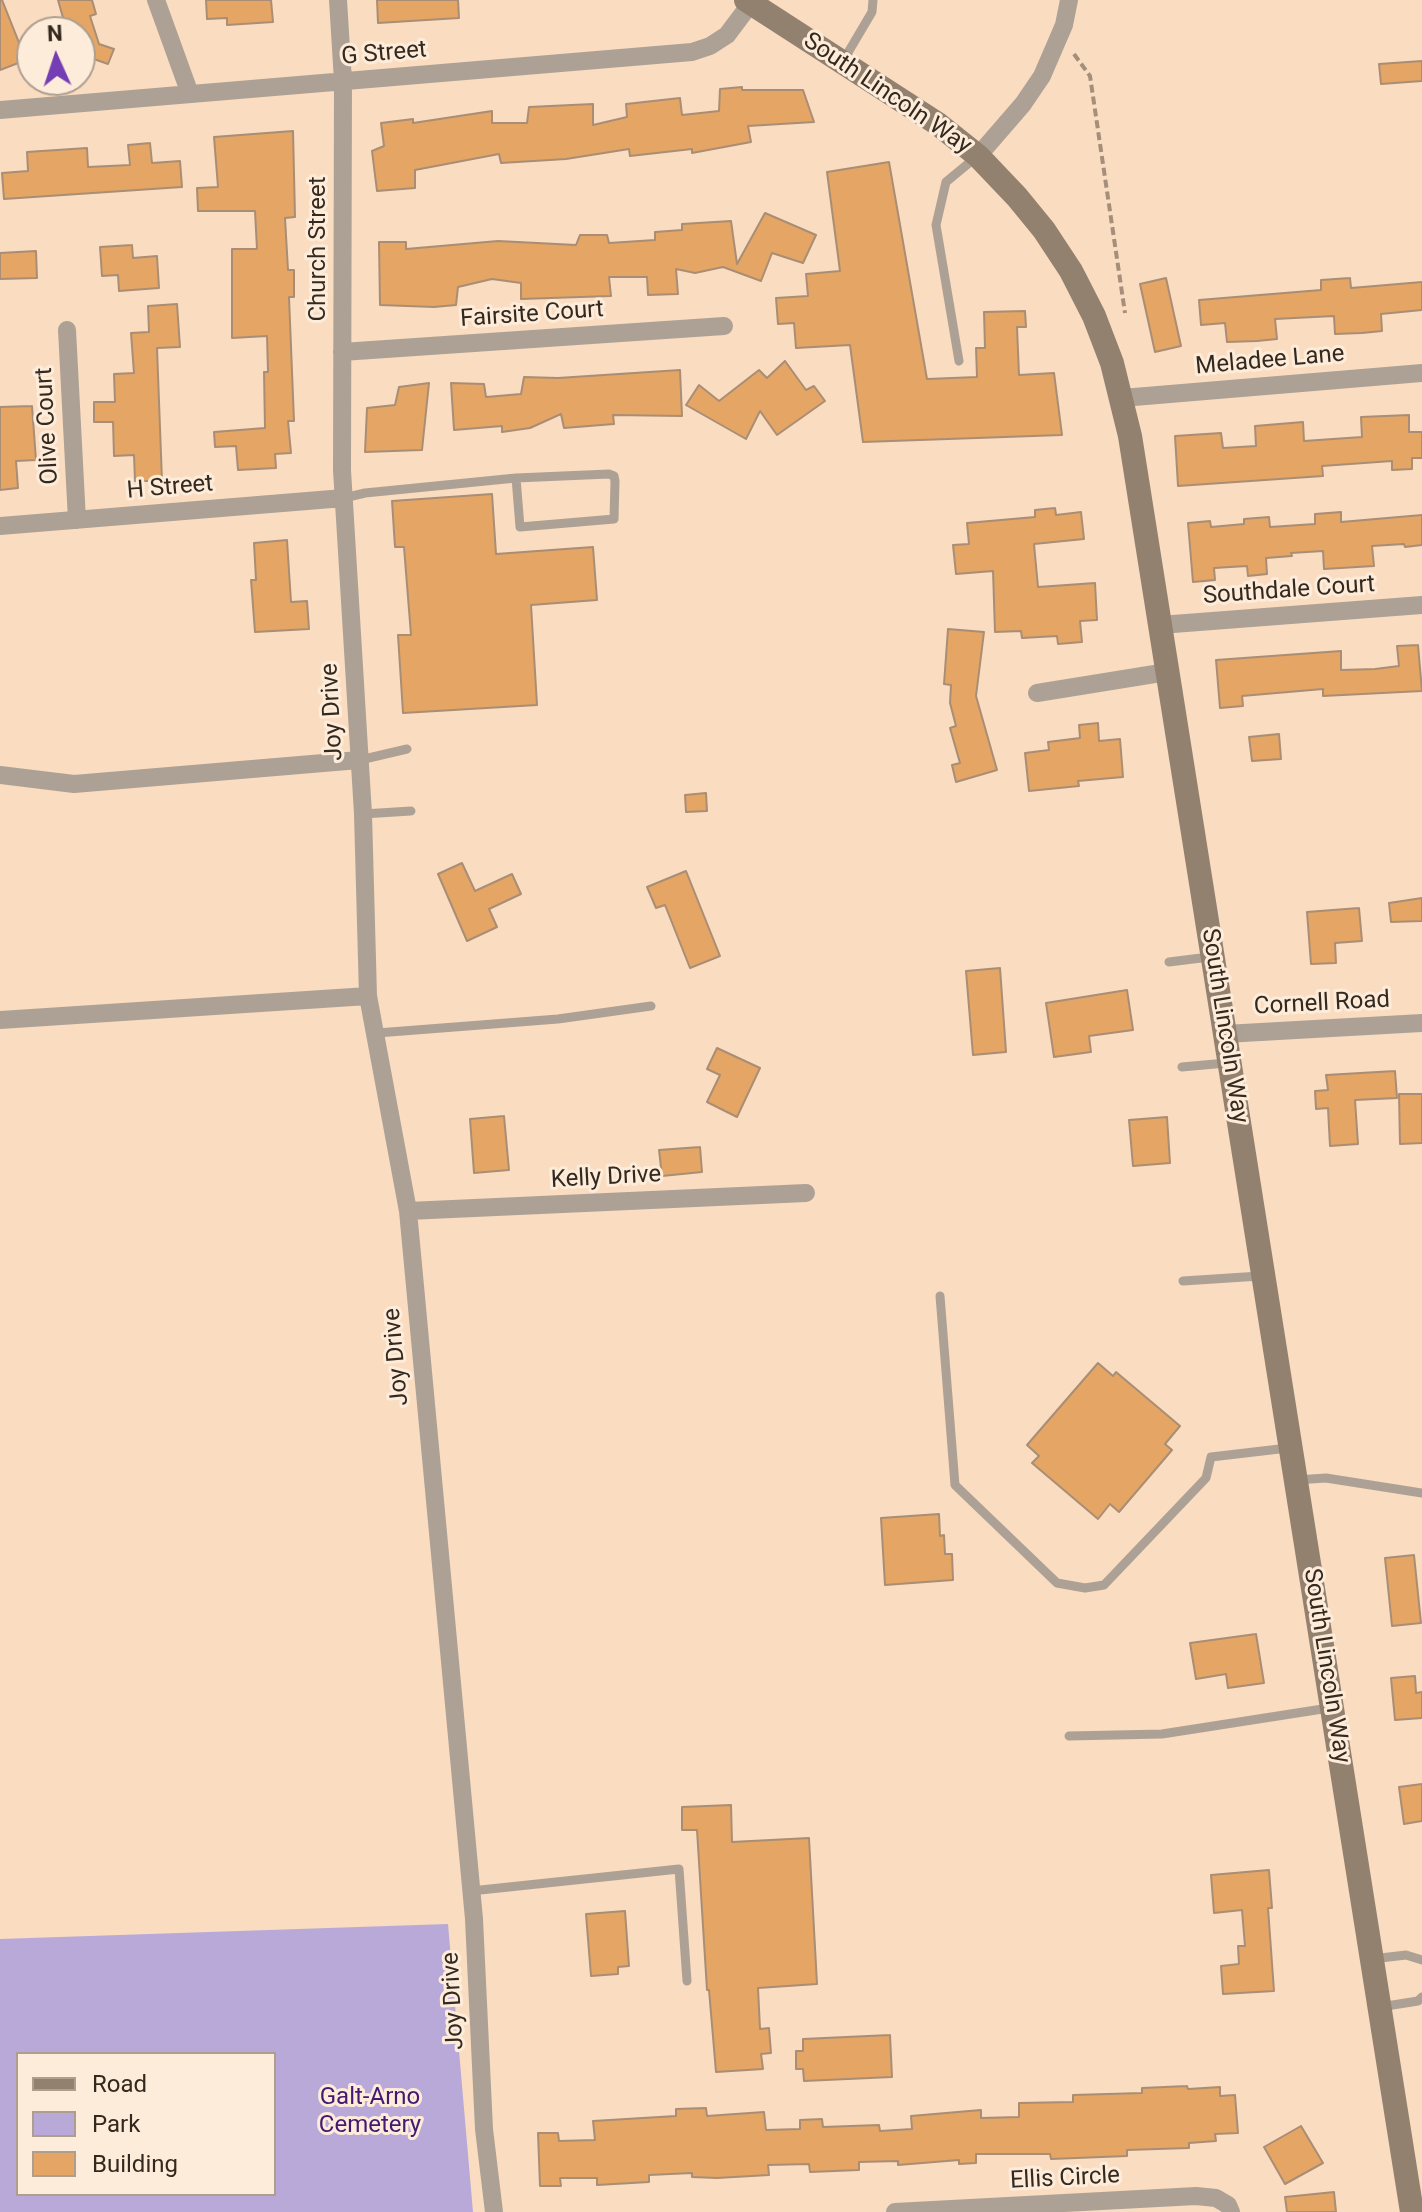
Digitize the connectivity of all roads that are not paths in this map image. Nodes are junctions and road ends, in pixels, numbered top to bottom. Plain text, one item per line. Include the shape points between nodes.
1 (156, 0) edge
2 (338, 0) edge
3 (873, 0) edge
4 (1069, 0) edge
5 (748, 1) edge
6 (842, 62) junction
7 (343, 81) junction
8 (190, 94) junction
9 (0, 110) edge
10 (978, 156) junction
11 (724, 326) dead end
12 (67, 330) dead end
13 (342, 352) junction
14 (959, 361) dead end
15 (1422, 373) edge
16 (1122, 398) junction
17 (516, 478) junction
18 (344, 498) junction
19 (77, 520) junction
20 (0, 526) edge
21 (1422, 605) edge
22 (1160, 625) junction
23 (1167, 672) junction
24 (1037, 693) dead end
25 (407, 749) dead end
26 (359, 760) junction
27 (0, 775) edge
28 (411, 811) dead end
29 (363, 814) junction
30 (1213, 956) junction
31 (1169, 962) dead end
32 (368, 996) junction
33 (651, 1006) dead end
34 (0, 1020) edge
35 (1422, 1023) edge
36 (377, 1033) junction
37 (1225, 1034) junction
38 (1230, 1063) junction
39 (1182, 1067) dead end
40 (806, 1193) dead end
41 (408, 1211) junction
42 (1264, 1276) junction
43 (1183, 1281) dead end
44 (940, 1296) dead end
45 (1291, 1448) junction
46 (1296, 1480) junction
47 (1422, 1493) edge
48 (1332, 1707) junction
49 (1069, 1736) dead end
50 (471, 1891) junction
51 (1372, 1959) junction
52 (1422, 1960) edge
53 (687, 1981) dead end
54 (1422, 1997) edge
55 (1380, 2007) junction
56 (494, 2212) edge
57 (895, 2212) edge
58 (1231, 2212) edge
59 (1412, 2212) edge

1 - 8 street
2 - 7 street, Church Street
3 - 6 lane via 872,12
4 - 10 street via 1042,76
5 - 6 main road, South Lincoln Way
5 - 7 street, G Street via 727,35 692,52
6 - 10 main road, South Lincoln Way
7 - 8 street, G Street
7 - 13 street, Church Street
8 - 9 street, G Street
10 - 14 lane via 946,182 936,225
10 - 16 main road, South Lincoln Way via 1044,230 1071,271 1094,316
11 - 13 street, Fairsite Court
12 - 19 street, Olive Court
13 - 18 street, Church Street
15 - 16 street, Meladee Lane
16 - 22 main road, South Lincoln Way
17 - 17 lane via 614,476 614,519 520,527
17 - 18 lane
18 - 19 street, H Street
18 - 26 street, Joy Drive
19 - 20 street, H Street
21 - 22 street, Southdale Court
22 - 23 main road, South Lincoln Way
23 - 24 street
23 - 30 main road, South Lincoln Way
25 - 26 lane
26 - 27 street via 74,784
26 - 29 street, Joy Drive
28 - 29 lane
29 - 32 street, Joy Drive
30 - 31 lane
30 - 37 main road, South Lincoln Way
32 - 34 street
32 - 36 street, Joy Drive
33 - 36 lane
35 - 37 street, Cornell Road
36 - 41 street, Joy Drive
37 - 38 main road, South Lincoln Way
38 - 39 lane
38 - 42 main road, South Lincoln Way
40 - 41 street, Kelly Drive
41 - 50 street, Joy Drive
42 - 43 lane
42 - 45 main road, South Lincoln Way
44 - 45 lane via 955,1485 1057,1583 1104,1585 1206,1478 1211,1457
45 - 46 main road, South Lincoln Way
46 - 47 lane via 1326,1478
46 - 48 main road, South Lincoln Way
48 - 49 lane via 1162,1734
48 - 51 main road, South Lincoln Way
50 - 53 lane via 679,1869
50 - 56 street, Joy Drive via 484,2129
51 - 52 lane via 1406,1955
51 - 55 main road, South Lincoln Way
54 - 55 lane
55 - 59 main road, South Lincoln Way
57 - 58 street, Ellis Circle via 1196,2196 1216,2198

